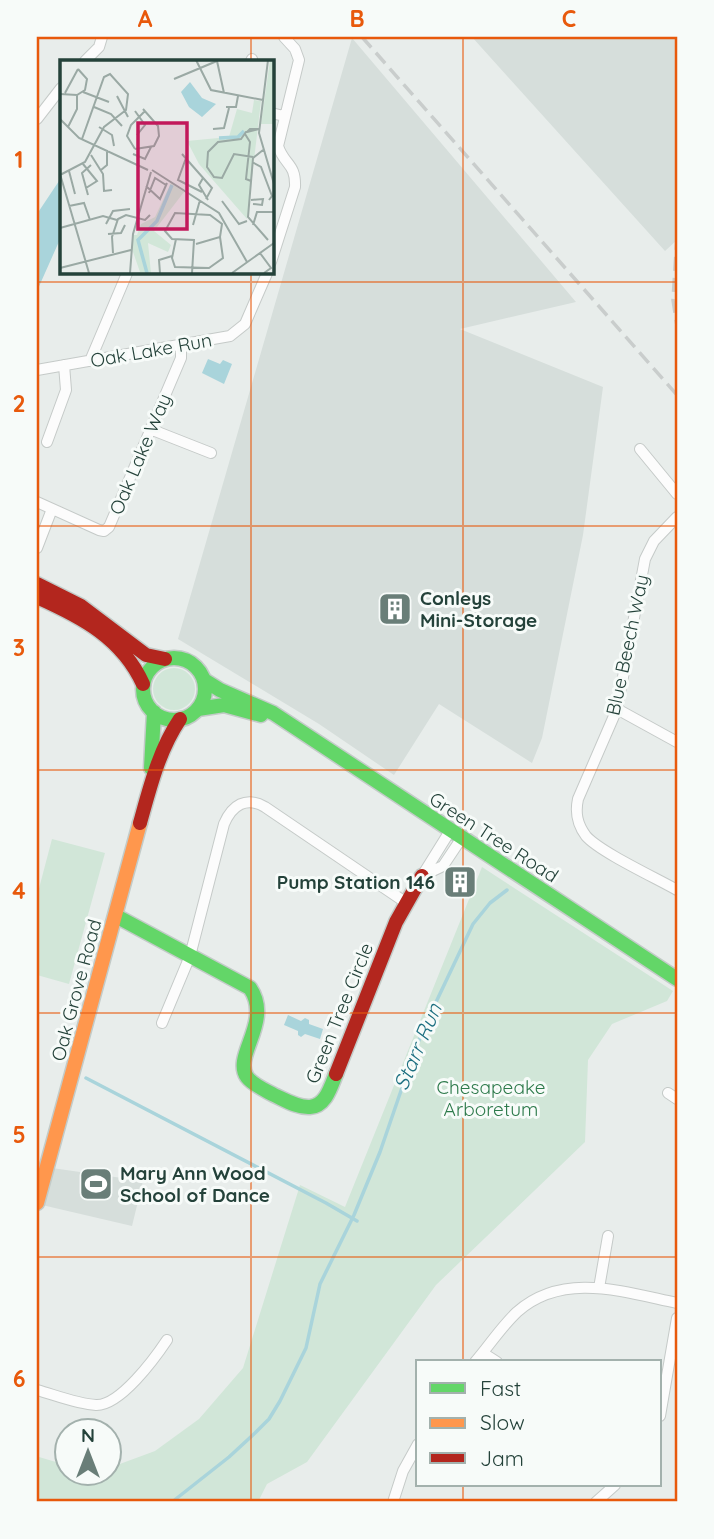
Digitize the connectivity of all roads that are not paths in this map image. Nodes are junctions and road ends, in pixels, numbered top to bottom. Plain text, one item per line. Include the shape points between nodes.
1 (102, 37) edge
2 (284, 37) edge
3 (86, 60) edge
4 (60, 89) edge
5 (273, 113) edge
6 (284, 116) junction
7 (37, 119) edge
8 (273, 252) edge
9 (127, 273) edge
10 (267, 273) edge
11 (181, 345) junction
12 (90, 361) junction
13 (64, 365) junction
14 (37, 370) edge
15 (150, 429) junction
16 (47, 442) dead end
17 (640, 449) dead end
18 (211, 453) dead end
19 (677, 494) edge
20 (37, 502) edge
21 (52, 509) junction
22 (677, 517) edge
23 (37, 548) edge
24 (37, 584) edge
25 (37, 597) edge
26 (165, 659) junction
27 (204, 680) junction
28 (144, 684) junction
29 (198, 709) junction
30 (617, 709) junction
31 (153, 712) junction
32 (180, 719) junction
33 (290, 726) junction
34 (677, 742) edge
35 (150, 786) junction
36 (456, 835) junction
37 (422, 876) joint
38 (677, 890) edge
39 (405, 902) junction
40 (116, 916) junction
41 (190, 956) junction
42 (677, 979) edge
43 (162, 1023) dead end
44 (668, 1093) dead end
45 (677, 1099) edge
46 (37, 1203) edge
47 (608, 1236) dead end
48 (599, 1288) junction
49 (677, 1303) edge
50 (677, 1318) edge
51 (167, 1340) dead end
52 (483, 1353) junction
53 (477, 1360) edge
54 (494, 1360) edge
55 (37, 1390) edge
56 (662, 1404) edge
57 (416, 1448) edge
58 (614, 1486) edge
59 (393, 1502) edge
60 (596, 1502) edge

1 - 3 street
2 - 6 street via 299,60
4 - 7 street
5 - 6 street
6 - 8 street via 278,146 292,165 295,187
9 - 12 street
10 - 11 street, Oak Lake Run via 239,331 225,338
11 - 12 street, Oak Lake Run
11 - 15 street, Oak Lake Way via 181,358
12 - 13 street, Oak Lake Run
13 - 14 street, Oak Lake Run
13 - 16 street via 66,390
15 - 18 street
15 - 21 street, Oak Lake Way via 107,529 99,530
17 - 19 street
20 - 21 street, Oak Lake Way
21 - 23 street
22 - 30 street, Blue Beech Way via 654,541 645,559
24 - 26 street via 81,606 146,654
25 - 28 street via 85,620 122,649
26 - 27 street via 191,663
26 - 28 street via 152,668
27 - 29 street via 205,696
27 - 33 street, Green Tree Road via 216,690 261,706
28 - 31 street via 144,697
29 - 32 street
29 - 33 street, Green Tree Road via 223,705
30 - 34 street
30 - 38 street, Blue Beech Way via 578,799 578,823 594,843
31 - 32 street via 165,719
31 - 35 street, Oak Grove Road
32 - 35 street, Oak Grove Road via 169,735
33 - 36 street, Green Tree Road
35 - 40 street, Oak Grove Road
36 - 37 street, Green Tree Circle
36 - 42 street, Green Tree Road
37 - 39 street, Green Tree Circle
39 - 41 street via 265,807 241,803 224,824
39 - 41 street, Green Tree Circle via 328,1093 312,1108 258,1087 246,1076 244,1062 259,1010 256,995
40 - 41 street, Green Tree Circle
40 - 46 street, Oak Grove Road
41 - 43 street
44 - 45 street
47 - 48 street
48 - 49 street
48 - 52 street via 577,1287 535,1299 517,1312
50 - 56 street
51 - 55 street via 145,1370 114,1399 102,1404
52 - 53 street
52 - 54 street
57 - 59 street
58 - 60 street

